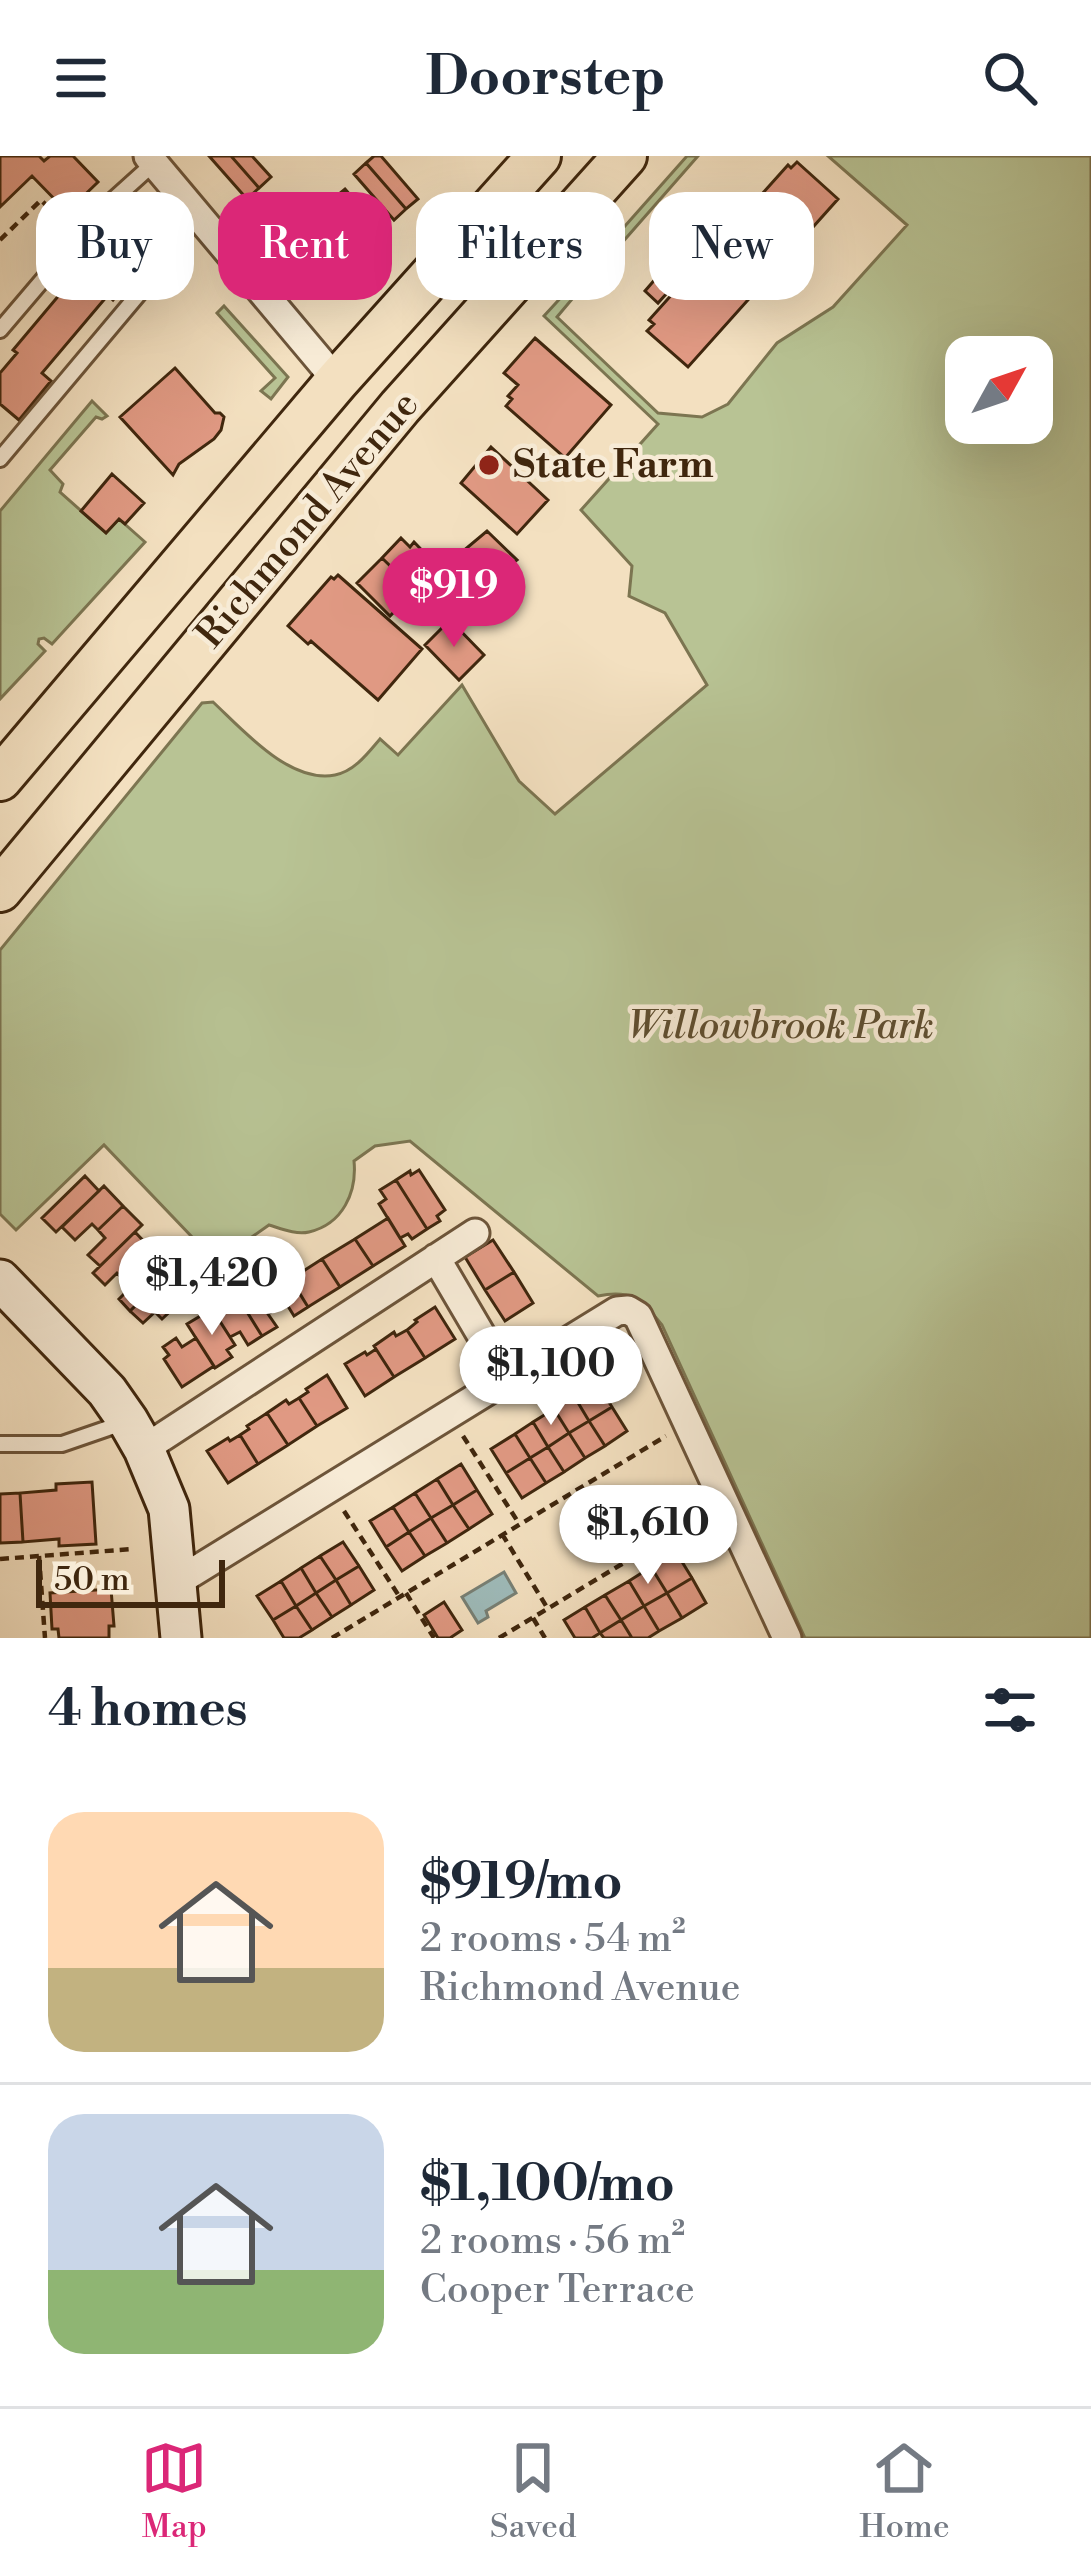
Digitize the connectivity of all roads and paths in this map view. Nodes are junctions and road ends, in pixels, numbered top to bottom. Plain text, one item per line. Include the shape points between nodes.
1 (539, 156) edge
2 (625, 156) edge
3 (151, 160) edge
4 (123, 192) edge
5 (36, 205) edge
6 (0, 240) edge
7 (36, 288) edge
8 (132, 300) edge
9 (0, 330) edge
10 (337, 381) junction
11 (0, 459) edge
12 (0, 779) edge
13 (0, 890) edge
14 (475, 1233) dead end
15 (436, 1258) junction
16 (0, 1280) edge
17 (506, 1378) junction
18 (671, 1433) dead end
19 (136, 1435) junction
20 (463, 1436) dead end
21 (0, 1444) edge
22 (344, 1511) dead end
23 (707, 1513) dead end
24 (519, 1524) junction
25 (502, 1534) junction
26 (133, 1550) dead end
27 (39, 1556) junction
28 (0, 1558) edge
29 (177, 1582) junction
30 (403, 1594) junction
31 (548, 1609) junction
32 (533, 1618) junction
33 (777, 1634) edge
34 (45, 1638) edge
35 (182, 1638) edge
36 (332, 1638) edge
37 (434, 1638) edge
38 (499, 1638) edge
39 (545, 1638) edge

1 - 10 main road, Richmond Avenue
2 - 13 main road, Richmond Avenue via 400,407
3 - 4 lane
3 - 10 street
5 - 6 path
7 - 9 lane
8 - 11 lane
10 - 12 main road, Richmond Avenue
14 - 15 street
15 - 17 street
15 - 19 street
16 - 19 street via 107,1391
17 - 29 street
17 - 33 street via 617,1311 638,1316
18 - 24 path
19 - 21 lane
19 - 29 street via 169,1508
20 - 24 path
22 - 30 path
23 - 31 path
24 - 25 path
25 - 30 path
25 - 31 path
26 - 27 path
27 - 28 path
27 - 34 path
29 - 35 street
30 - 36 path
30 - 37 path
31 - 32 path
32 - 38 path
32 - 39 path

